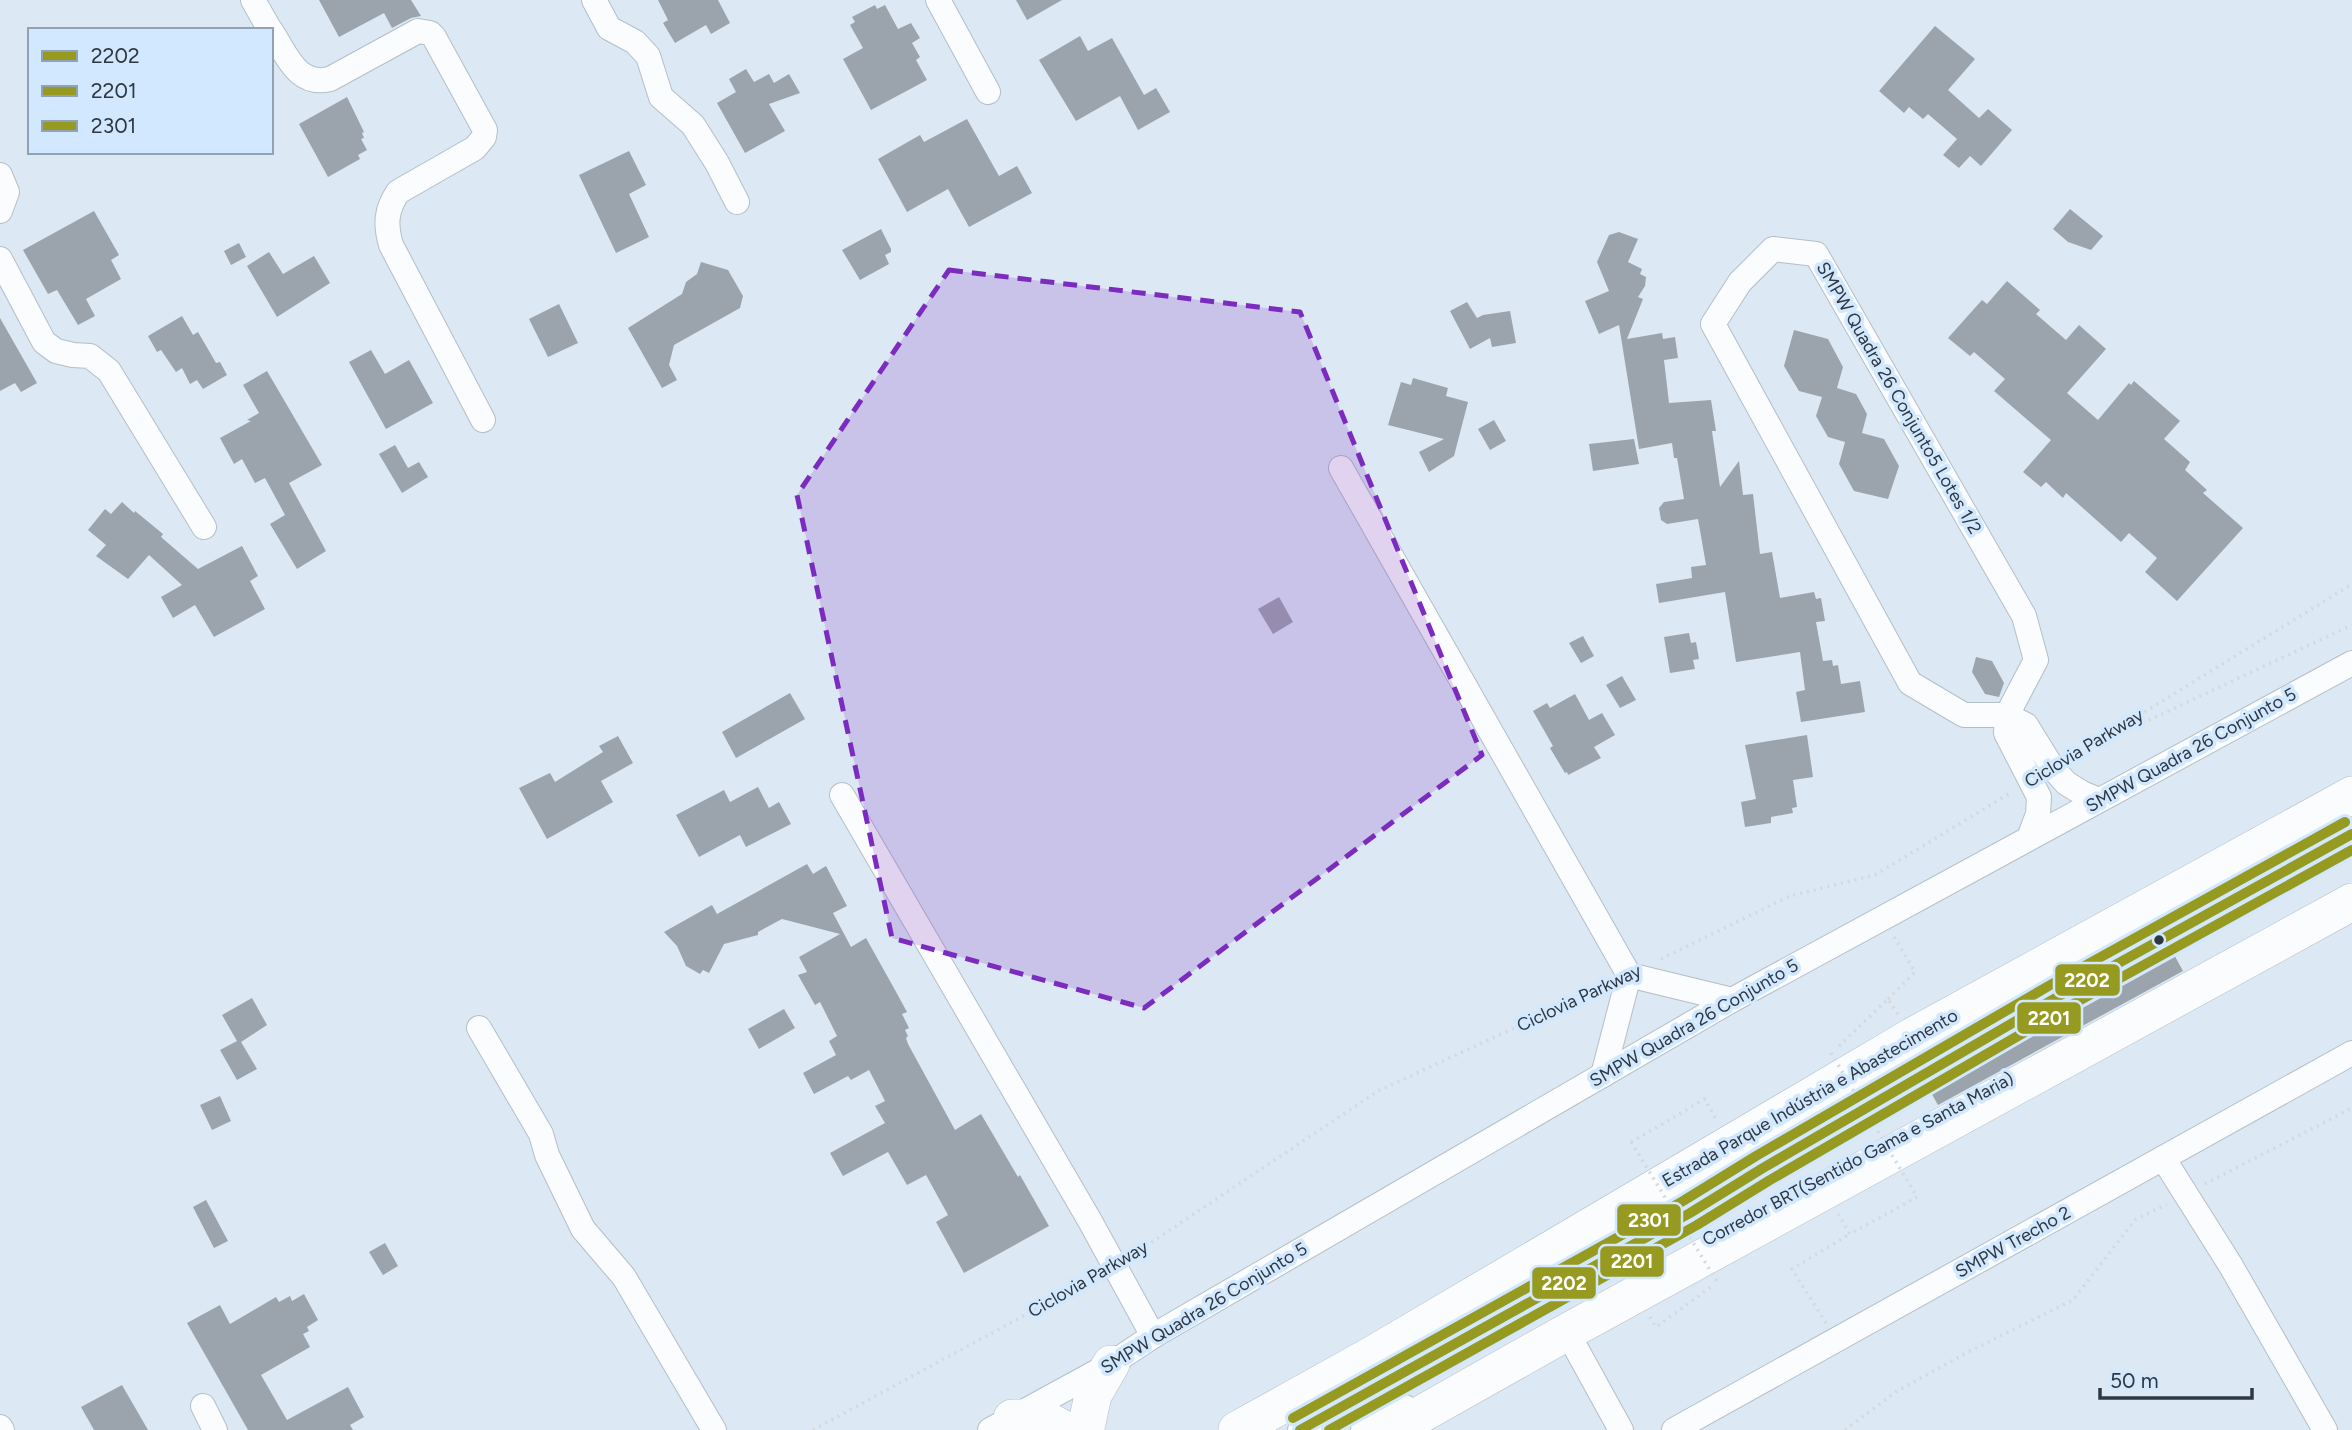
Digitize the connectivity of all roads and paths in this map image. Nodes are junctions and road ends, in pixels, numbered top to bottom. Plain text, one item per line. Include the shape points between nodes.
1 (253, 0) edge
2 (594, 0) edge
3 (939, 0) edge
4 (269, 28) edge
5 (273, 34) edge
6 (988, 92) dead end
7 (0, 175) edge
8 (737, 202) dead end
9 (0, 211) edge
10 (0, 258) edge
11 (483, 420) dead end
12 (1341, 468) dead end
13 (204, 527) dead end
14 (2352, 584) edge
15 (2352, 625) edge
16 (2351, 663) edge
17 (2007, 715) junction
18 (2083, 750) junction
19 (2053, 768) junction
20 (2031, 780) junction
21 (842, 795) dead end
22 (2352, 795) edge
23 (2099, 800) junction
24 (2352, 834) edge
25 (2029, 838) junction
26 (2352, 885) edge
27 (2352, 902) edge
28 (1882, 918) junction
29 (1629, 975) junction
30 (1888, 999) junction
31 (1732, 1000) junction
32 (479, 1028) dead end
33 (1913, 1037) junction
34 (2352, 1053) edge
35 (1603, 1075) junction
36 (2352, 1108) edge
37 (1729, 1144) junction
38 (2163, 1158) junction
39 (1824, 1191) junction
40 (2184, 1195) junction
41 (1850, 1234) junction
42 (1114, 1267) junction
43 (1718, 1283) dead end
44 (1567, 1332) junction
45 (1153, 1336) junction
46 (1836, 1340) junction
47 (1111, 1364) junction
48 (1057, 1393) junction
49 (203, 1406) dead end
50 (1001, 1424) edge
51 (1076, 1429) edge
52 (215, 1430) edge
53 (714, 1430) edge
54 (813, 1430) edge
55 (1237, 1430) edge
56 (1300, 1430) edge
57 (1363, 1430) edge
58 (1394, 1430) edge
59 (1621, 1430) edge
60 (1674, 1430) edge
61 (1845, 1430) edge
62 (2325, 1430) edge

1 - 4 street
2 - 8 street via 609,28 635,42 648,56 661,97 693,125
3 - 6 street
5 - 11 street via 298,72 318,82 418,31 430,33 485,130 475,148 398,192 386,218 391,245
7 - 9 street via 7,192
10 - 13 street via 44,342 56,351 90,356 109,371
12 - 29 street
14 - 18 path, Ciclovia Parkway
15 - 18 path
16 - 23 street, SMPW Quadra 26 Conjunto 5
17 - 17 street, SMPW Quadra 26 Conjunto5 Lotes 1/2 via 2036,660 2024,616 1816,254 1773,249 1740,282 1713,324 1910,682 1964,715
17 - 19 street via 2026,725
17 - 20 street via 2006,733
18 - 19 path, Ciclovia Parkway
19 - 23 street via 2066,783
20 - 25 street via 2039,797
20 - 29 path, Ciclovia Parkway via 1875,875 1790,896
21 - 42 street
22 - 33 highway, Estrada Parque Indústria e Abastecimento
23 - 25 street, SMPW Quadra 26 Conjunto 5
24 - 56 street
25 - 28 street, SMPW Quadra 26 Conjunto 5
26 - 57 street, Corredor BRT(Sentido Gama e Santa Maria) via 2002,1082
27 - 39 highway
28 - 30 path via 1915,972
28 - 31 street, SMPW Quadra 26 Conjunto 5
29 - 31 street
29 - 35 street
29 - 42 path, Ciclovia Parkway via 1378,1091
30 - 33 path
30 - 41 path, bridge via 1831,1053 1917,1197
31 - 35 street, SMPW Quadra 26 Conjunto 5
32 - 53 street via 541,1135 583,1229 625,1277
33 - 37 highway, Estrada Parque Indústria e Abastecimento
34 - 38 street, SMPW Trecho 2
35 - 45 street, SMPW Quadra 26 Conjunto 5
36 - 40 path
37 - 43 path, bridge via 1705,1099 1631,1142
37 - 55 highway, Estrada Parque Indústria e Abastecimento
38 - 40 street
38 - 46 street, SMPW Trecho 2
39 - 41 path
39 - 44 highway
40 - 61 path via 2135,1220 2073,1300 1897,1391
40 - 62 street via 2231,1266
41 - 46 path via 1792,1269
42 - 45 street
42 - 54 path, Ciclovia Parkway
44 - 58 highway
44 - 59 street
45 - 47 street, SMPW Quadra 26 Conjunto 5
46 - 60 street, SMPW Trecho 2
47 - 48 street, SMPW Quadra 26 Conjunto 5
47 - 51 highway
48 - 50 street, SMPW Quadra 26 Conjunto 5
48 - 51 highway
49 - 52 street
50 - 51 highway via 1043,1418

